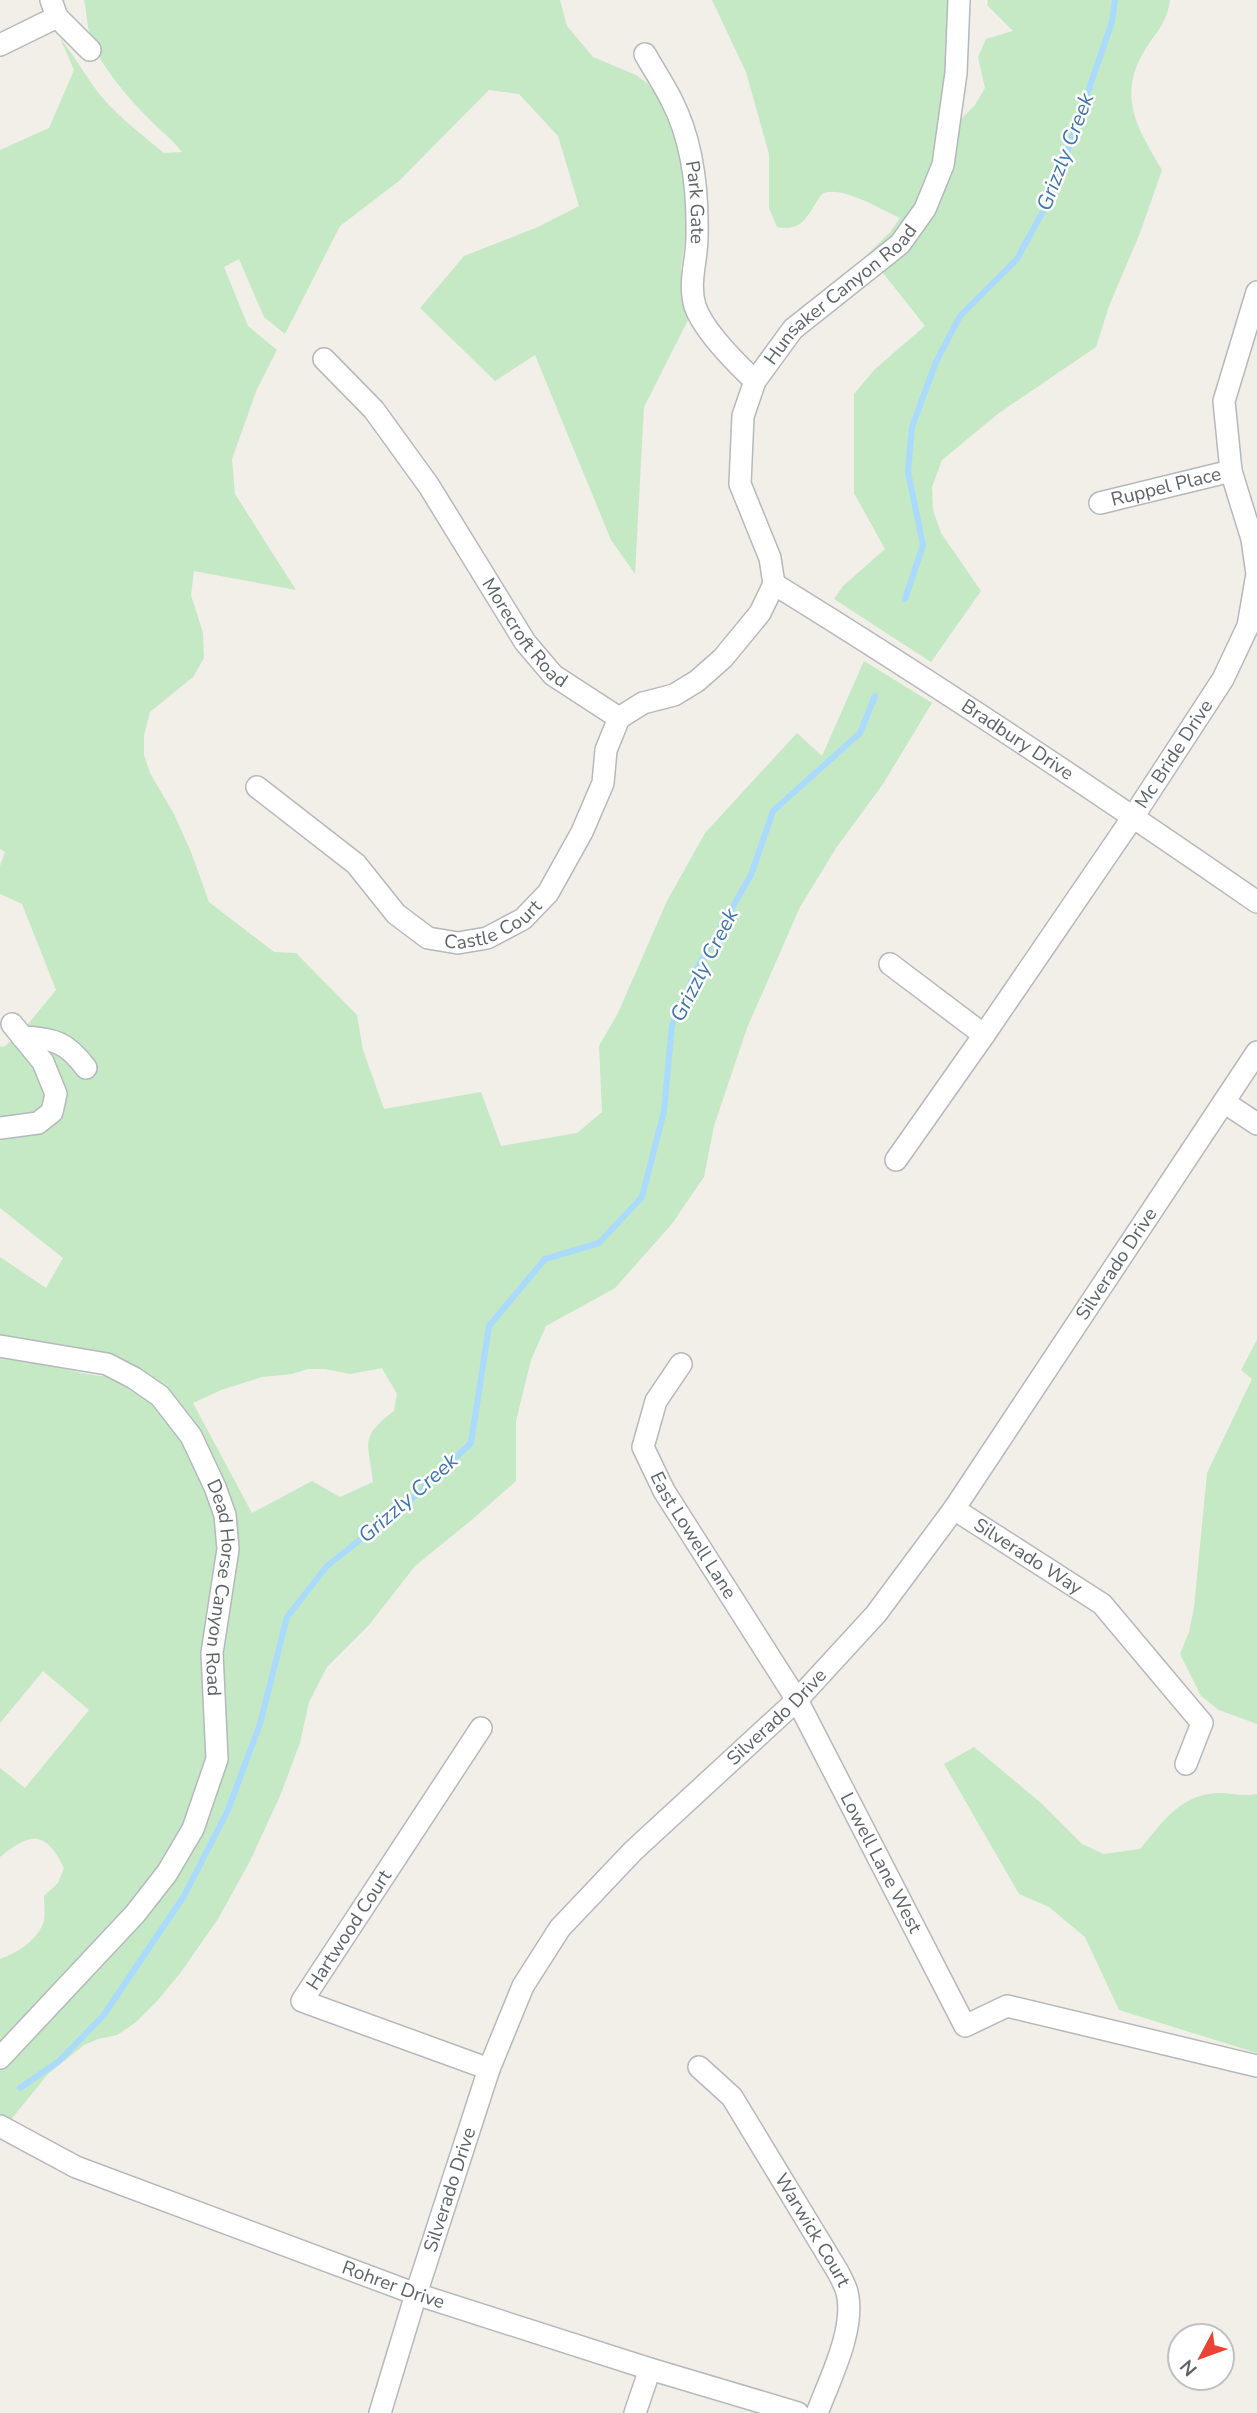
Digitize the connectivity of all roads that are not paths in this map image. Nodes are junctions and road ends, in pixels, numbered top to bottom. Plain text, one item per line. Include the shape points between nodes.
1 (959, 0) edge
2 (54, 8) edge
3 (0, 45) edge
4 (90, 50) dead end
5 (645, 54) dead end
6 (1257, 292) edge
7 (324, 359) dead end
8 (755, 381) junction
9 (1231, 471) junction
10 (1100, 503) dead end
11 (774, 584) junction
12 (619, 718) junction
13 (257, 787) dead end
14 (1133, 817) junction
15 (1257, 902) edge
16 (890, 964) dead end
17 (984, 1035) junction
18 (1257, 1052) edge
19 (86, 1068) dead end
20 (1224, 1102) junction
21 (1257, 1124) edge
22 (0, 1128) edge
23 (896, 1160) dead end
24 (0, 1346) edge
25 (681, 1364) dead end
26 (954, 1509) junction
27 (797, 1700) junction
28 (481, 1728) dead end
29 (1186, 1764) dead end
30 (0, 2058) edge
31 (1257, 2066) edge
32 (699, 2067) dead end
33 (489, 2069) junction
34 (0, 2126) edge
35 (416, 2294) junction
36 (650, 2370) junction
37 (380, 2413) edge
38 (635, 2413) edge
39 (797, 2413) edge
40 (817, 2413) edge

1 - 8 street, Hunsaker Canyon Road via 957,73 943,165 925,209 900,244 793,329
2 - 3 street
2 - 4 street
5 - 8 street, Park Gate via 673,103 694,174 697,239 691,283 696,309 731,358
6 - 9 street, Mc Bride Drive via 1224,401
7 - 12 street, Morecroft Road via 374,410 421,475 526,642 553,675
8 - 11 street, Hunsaker Canyon Road via 743,416 740,484 770,558
9 - 10 street, Ruppel Place
9 - 14 street, Mc Bride Drive via 1252,539 1257,574 1248,626 1223,679
11 - 12 street via 760,613 698,681 674,695 643,702
11 - 14 street, Bradbury Drive
12 - 13 street, Castle Court via 606,750 603,783 548,893 523,919 487,938 458,943 428,938 396,914 356,864
14 - 15 street, Bradbury Drive
14 - 17 street, Mc Bride Drive
16 - 17 street
17 - 23 street, Mc Bride Drive
18 - 20 street, Silverado Drive
19 - 22 street via 66,1046 17,1030 43,1062 56,1094 52,1112 38,1123
20 - 21 street
20 - 26 street, Silverado Drive
24 - 30 street, Dead Horse Canyon Road via 107,1364 160,1396 191,1436 215,1487 225,1515 228,1549 212,1653 217,1759 192,1829 167,1873 135,1914
25 - 27 street, East Lowell Lane via 656,1401 643,1447 664,1491
26 - 27 street, Silverado Drive via 876,1614
26 - 29 street, Silverado Way via 1102,1604 1202,1723
27 - 31 street, Lowell Lane West via 965,2026 1007,2006
27 - 33 street, Silverado Drive via 634,1851 559,1928 523,1986
28 - 33 street, Hartwood Court via 302,2001
32 - 40 street, Warwick Court via 732,2097 847,2292 842,2346
33 - 35 street, Silverado Drive
34 - 35 street, Rohrer Drive via 76,2166
35 - 36 street, Rohrer Drive
35 - 37 street, Silverado Drive
36 - 38 street
36 - 39 street, Rohrer Drive

